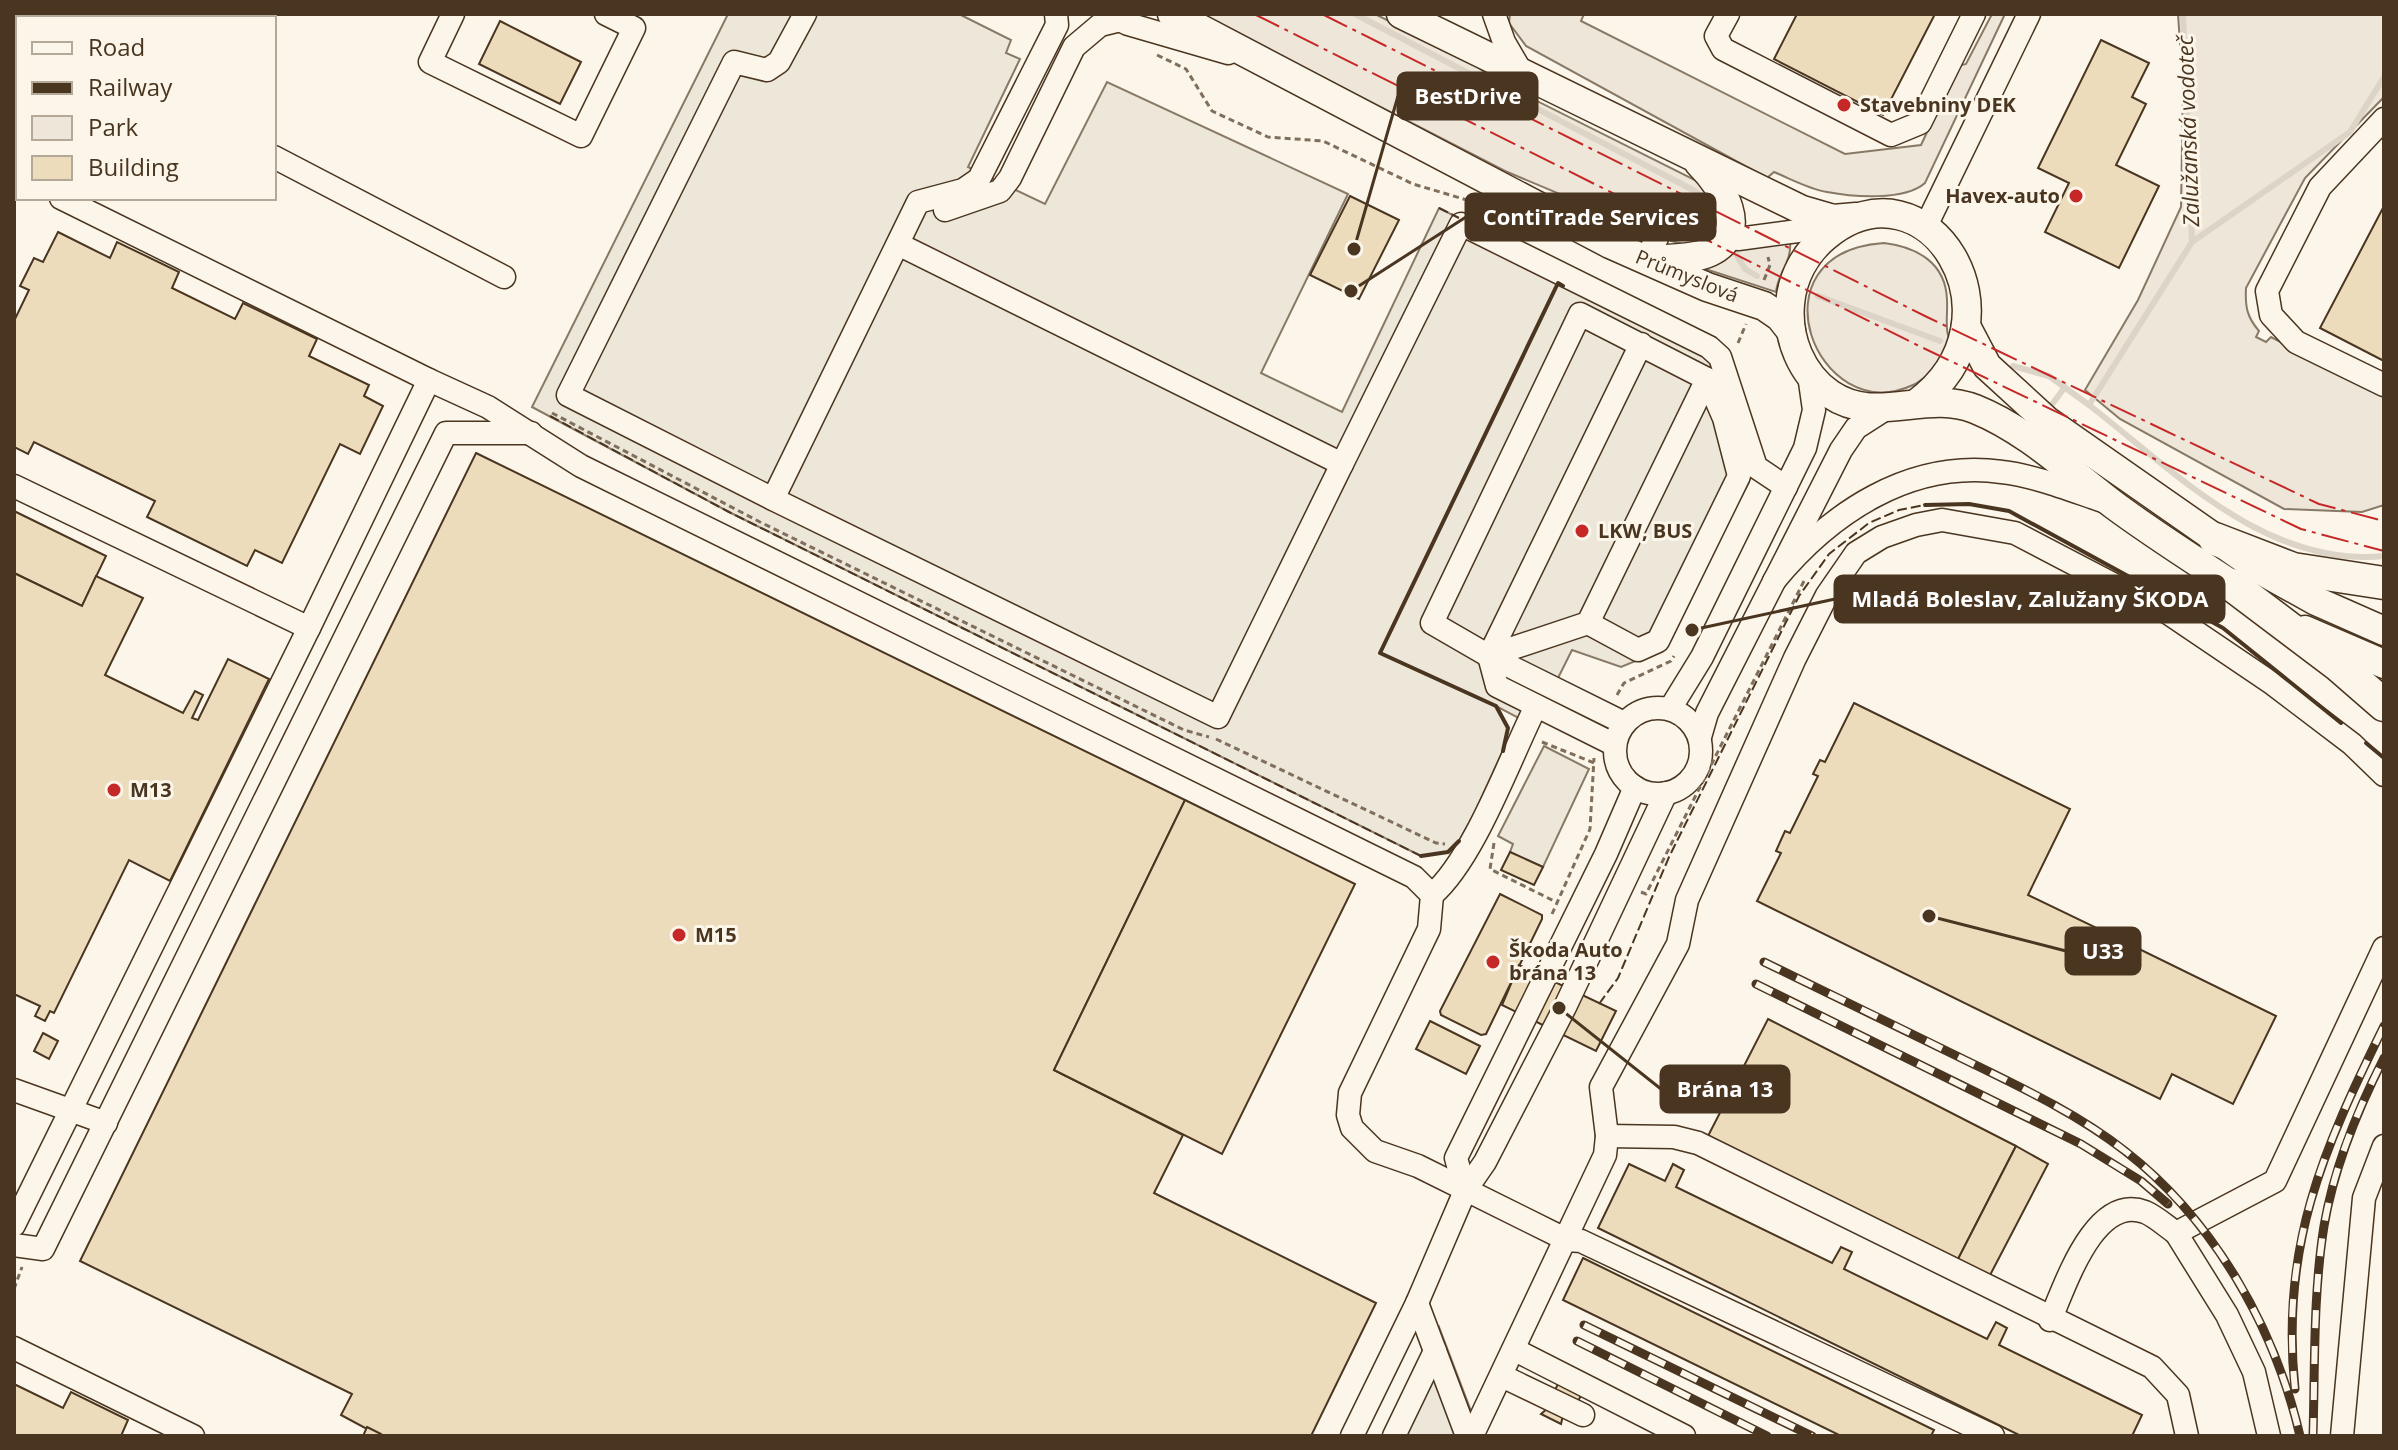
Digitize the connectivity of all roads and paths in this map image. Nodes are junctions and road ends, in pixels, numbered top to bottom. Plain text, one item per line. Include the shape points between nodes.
1 (453, 14) edge
2 (606, 14) edge
3 (805, 14) edge
4 (1056, 14) edge
5 (1172, 14) edge
6 (1440, 14) edge
7 (1494, 14) edge
8 (1728, 14) edge
9 (1974, 14) edge
10 (2029, 14) edge
11 (1406, 16) edge
12 (1114, 17) edge
13 (1281, 68) junction
14 (1522, 73) junction
15 (2384, 119) edge
16 (1685, 154) junction
17 (276, 158) edge
18 (65, 200) edge
19 (1659, 214) dead end
20 (1873, 214) junction
21 (1818, 216) junction
22 (911, 217) junction
23 (1925, 228) junction
24 (1738, 239) dead end
25 (898, 244) junction
26 (1645, 260) junction
27 (504, 277) dead end
28 (1966, 326) junction
29 (1791, 331) junction
30 (1641, 344) junction
31 (1809, 375) junction
32 (1707, 379) junction
33 (429, 380) junction
34 (2384, 385) edge
35 (1917, 403) junction
36 (1884, 410) junction
37 (531, 433) junction
38 (1342, 464) junction
39 (14, 486) edge
40 (1786, 487) junction
41 (773, 499) junction
42 (2112, 504) junction
43 (2215, 539) junction
44 (1774, 581) junction
45 (2384, 583) edge
46 (2232, 585) junction
47 (1588, 623) junction
48 (309, 628) junction
49 (2384, 631) edge
50 (1489, 656) junction
51 (2384, 664) edge
52 (2384, 705) edge
53 (1536, 706) junction
54 (1670, 709) junction
55 (1624, 723) junction
56 (1700, 737) junction
57 (1530, 745) dead end
58 (1615, 745) junction
59 (1594, 763) dead end
60 (2384, 775) edge
61 (1635, 787) junction
62 (1666, 793) junction
63 (1493, 835) dead end
64 (206, 837) junction
65 (239, 852) junction
66 (1432, 895) junction
67 (1557, 902) dead end
68 (2384, 948) edge
69 (123, 1006) junction
70 (156, 1021) junction
71 (14, 1090) edge
72 (72, 1110) junction
73 (106, 1123) junction
74 (1607, 1136) junction
75 (2384, 1146) edge
76 (1465, 1191) junction
77 (14, 1225) edge
78 (2176, 1233) junction
79 (1567, 1240) junction
80 (14, 1245) edge
81 (1417, 1303) junction
82 (2050, 1320) junction
83 (14, 1348) edge
84 (1515, 1350) junction
85 (1435, 1351) junction
86 (1382, 1374) junction
87 (1502, 1376) junction
88 (1597, 1394) junction
89 (1413, 1397) junction
90 (1583, 1415) junction
91 (193, 1436) edge
92 (1352, 1436) edge
93 (1394, 1436) edge
94 (1469, 1436) edge
95 (1573, 1436) edge
96 (1684, 1436) edge
97 (1993, 1436) edge
98 (2187, 1436) edge
99 (2269, 1436) edge
100 (2342, 1436) edge

1 - 2 street via 430,62 581,136 634,28
3 - 41 street via 779,62 767,70 734,62 568,395
4 - 22 street via 1057,25 979,179 963,190 918,202
5 - 13 main road, Průmyslová
6 - 11 street
7 - 14 street
8 - 9 street via 1716,36 1723,49 1891,135 1920,123
10 - 23 street
11 - 14 main road
12 - 13 street, Průmyslová
12 - 22 street via 1074,47 1000,191
13 - 26 main road, Průmyslová via 1449,162
14 - 16 main road
15 - 34 street via 2320,187 2267,291 2271,315 2296,342
16 - 21 main road
16 - 26 main road via 1719,187 1730,207 1729,231 1709,253
17 - 27 street
18 - 33 street
19 - 26 street via 1657,238
20 - 21 main road
20 - 23 main road via 1900,217
20 - 29 main road via 1832,231 1811,250 1792,289
21 - 24 street via 1798,231
22 - 25 street
23 - 28 main road via 1958,264 1967,294
25 - 38 street
25 - 41 street
26 - 29 main road, Průmyslová via 1764,306
28 - 35 main road via 1950,370
28 - 43 main road via 1987,366 2047,421
29 - 31 main road
30 - 32 street
30 - 50 street
30 - 50 street via 1580,314 1432,623
31 - 36 main road via 1842,401
31 - 40 street via 1812,422
32 - 47 street
32 - 47 street via 1739,476 1658,641 1638,650
33 - 37 street
33 - 48 street
35 - 36 main road
35 - 42 main road via 1953,401 1986,414 2023,435
36 - 44 street via 1849,435
37 - 65 street via 446,433
37 - 66 street via 581,466 1414,877
38 - 40 street via 1461,224 1709,347 1720,357 1756,467
38 - 41 street via 1218,717
39 - 48 street
40 - 54 street via 1702,657
42 - 44 street via 2004,472 1959,470 1912,478 1855,508 1813,540
42 - 46 main road
43 - 45 highway via 2293,569
43 - 49 main road via 2292,588
44 - 56 street
46 - 51 main road via 2312,633
46 - 52 highway
47 - 50 street
48 - 64 street
50 - 53 street via 1497,686
50 - 55 street
53 - 58 street
53 - 66 street via 1461,859
54 - 55 street via 1645,709
54 - 56 street via 1683,715
55 - 58 street
56 - 62 street via 1696,773
57 - 59 path via 1540,741
58 - 61 street via 1619,769
60 - 74 street via 2273,684 2168,613 2015,533 1942,520 1882,537 1856,553 1795,658 1687,900 1678,944 1601,1087
61 - 62 street
61 - 76 street via 1456,1158
62 - 76 street via 1565,1007
63 - 67 path via 1496,852 1490,869
64 - 65 street
64 - 69 street
65 - 70 street
66 - 76 street via 1429,929 1350,1093 1348,1115 1352,1128 1375,1151
68 - 78 street via 2275,1181
69 - 70 street
69 - 72 street
70 - 73 street
71 - 72 street
72 - 73 street
72 - 77 street
73 - 80 street via 43,1249
74 - 79 street via 1605,1155
74 - 82 street via 1674,1137 1698,1143
75 - 100 street via 2364,1198
76 - 79 street
76 - 81 street
78 - 82 street via 2143,1211 2117,1212 2091,1233
78 - 99 street via 2227,1315 2254,1372
79 - 84 street
79 - 97 street via 1581,1241
81 - 85 street
81 - 86 street
82 - 98 street via 2152,1367 2178,1395
83 - 91 street
84 - 87 street
84 - 88 street
85 - 89 street
85 - 94 street
86 - 89 street
86 - 92 street
87 - 90 street
87 - 94 street
88 - 90 street
88 - 96 street
89 - 93 street
90 - 95 street

